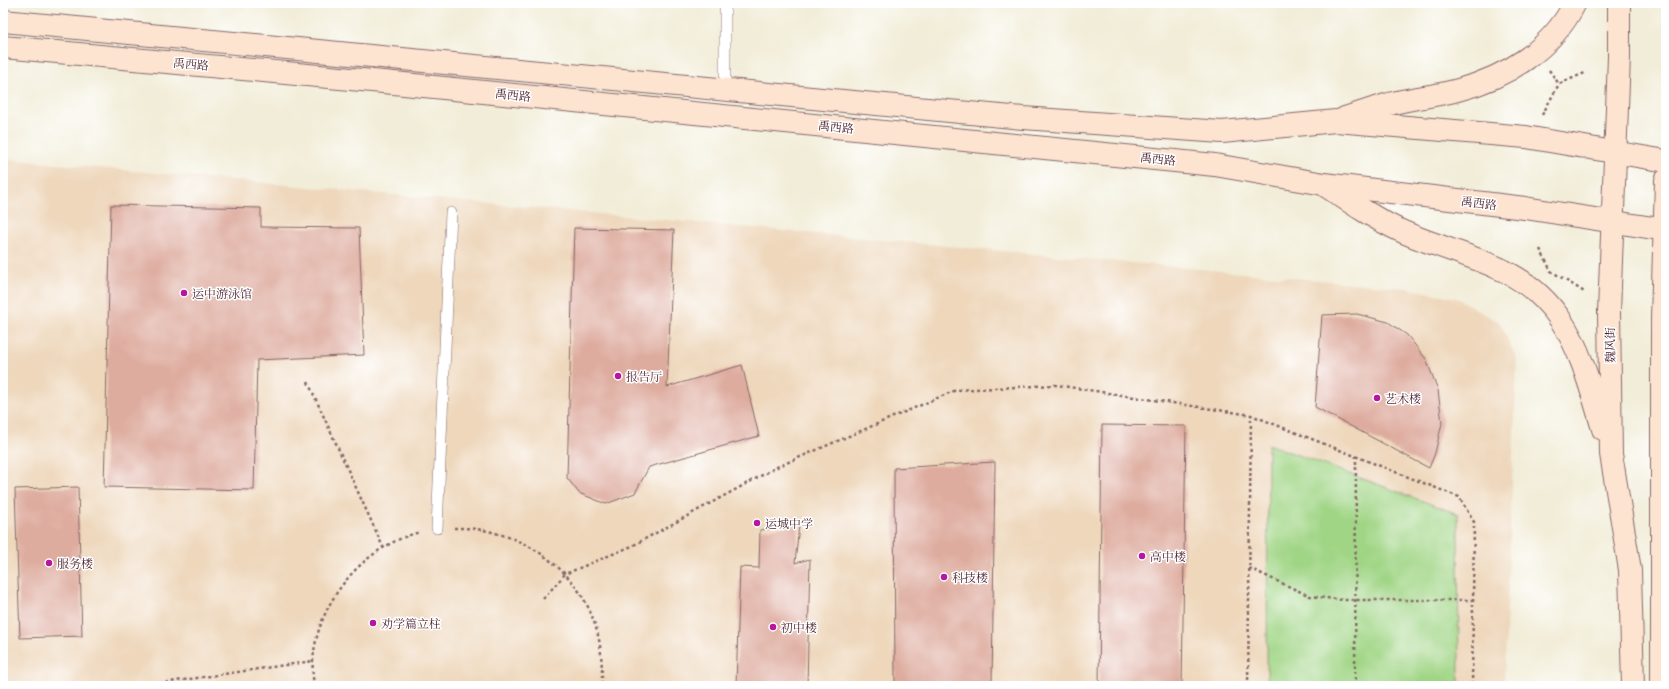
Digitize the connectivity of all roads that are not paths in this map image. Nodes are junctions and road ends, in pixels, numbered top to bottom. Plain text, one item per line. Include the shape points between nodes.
1 (725, 3) edge
2 (1575, 3) edge
3 (1619, 3) edge
4 (3, 21) edge
5 (3, 47) edge
6 (725, 91) junction
7 (1336, 121) junction
8 (1616, 152) junction
9 (1666, 161) edge
10 (1666, 180) edge
11 (1324, 184) junction
12 (450, 214) dead end
13 (1613, 222) junction
14 (1665, 230) edge
15 (1664, 451) edge
16 (1611, 454) junction
17 (437, 528) road end
18 (1633, 686) edge
19 (1662, 686) edge

1 - 6 lane
2 - 7 main road via 1549,40 1502,74 1458,90 1389,104
3 - 8 main road, 魏风街
4 - 6 main road, 禹西路
5 - 11 main road, 禹西路 via 394,83 1215,165
6 - 7 main road, 禹西路 via 1023,118 1222,132
7 - 8 main road, 禹西路 via 1526,137
8 - 9 main road, 禹西路
8 - 13 main road, 魏风街
10 - 14 main road
11 - 13 main road, 禹西路 via 1525,208
11 - 16 main road via 1365,213 1399,230 1482,259 1515,277 1540,296 1560,319 1571,337
12 - 17 lane
13 - 14 main road, 禹西路
13 - 16 main road, 魏风街 via 1609,312
14 - 15 main road
15 - 19 main road
16 - 18 main road, 魏风街 via 1630,570

